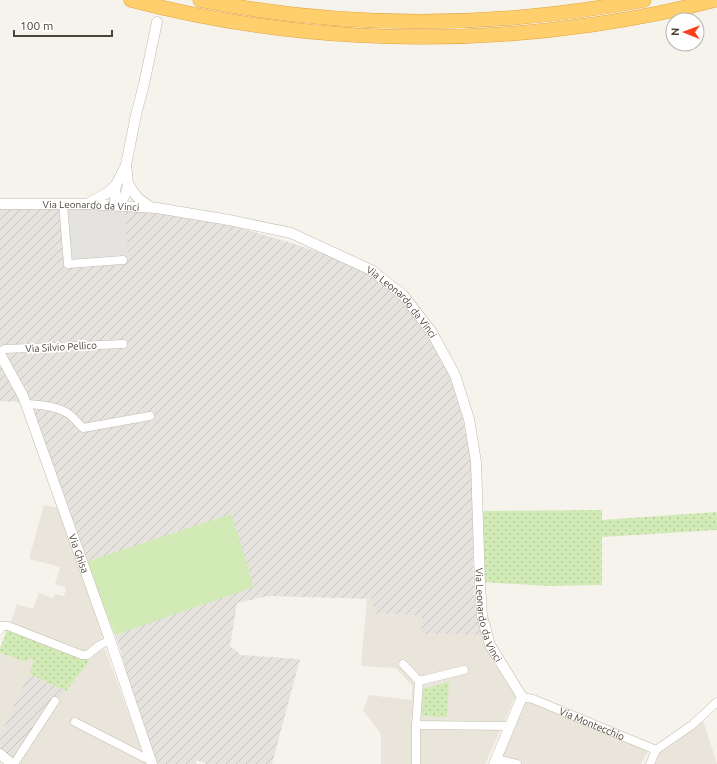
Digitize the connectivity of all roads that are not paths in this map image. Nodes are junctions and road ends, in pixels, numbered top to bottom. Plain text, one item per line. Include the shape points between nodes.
1 (131, 0) edge
2 (200, 0) edge
3 (644, 0) edge
4 (715, 0) edge
5 (157, 22) dead end
6 (126, 165) junction
7 (128, 183) junction
8 (116, 186) junction
9 (0, 204) edge
10 (63, 204) junction
11 (87, 204) junction
12 (118, 205) junction
13 (151, 208) junction
14 (123, 260) dead end
15 (123, 344) dead end
16 (0, 353) edge
17 (26, 404) junction
18 (150, 416) dead end
19 (0, 630) edge
20 (110, 640) junction
21 (403, 664) dead end
22 (464, 670) dead end
23 (419, 681) junction
24 (522, 697) junction
25 (55, 701) dead end
26 (717, 702) edge
27 (75, 722) dead end
28 (416, 725) junction
29 (510, 726) junction
30 (656, 750) junction
31 (0, 754) edge
32 (151, 760) edge
33 (495, 761) edge
34 (13, 764) edge
35 (416, 764) edge
36 (517, 764) edge
37 (650, 764) edge

1 - 4 highway via 200,16 274,27 377,36 435,37 574,27 639,17
2 - 3 highway via 315,17 435,22 534,16
5 - 6 street
6 - 7 street
6 - 8 street
7 - 12 street via 126,195
7 - 13 street via 133,193
8 - 11 street
8 - 12 street via 114,192
9 - 10 street, Via Leonardo da Vinci
10 - 11 street, Via Leonardo da Vinci
10 - 14 street via 68,264
11 - 12 street, Via Leonardo da Vinci
12 - 13 street, Via Leonardo da Vinci
13 - 24 street, Via Leonardo da Vinci via 291,233 371,270 403,294 431,331 455,375 469,419 476,462 482,616 490,645
15 - 16 street, Via Silvio Pellico via 5,350
16 - 17 street, Via Ghisa
17 - 18 street via 58,409 69,414 83,428
17 - 20 street, Via Ghisa
19 - 20 street via 2,626 8,626 87,655
20 - 32 street, Via Ghisa
21 - 23 street
22 - 23 street
23 - 28 street
24 - 29 street
24 - 30 street, Via Montecchio via 533,699
25 - 34 street
26 - 30 street via 692,725
27 - 32 street, Via Ghisa
28 - 29 street
28 - 35 street
29 - 33 street
30 - 37 street
31 - 34 street
33 - 36 street

